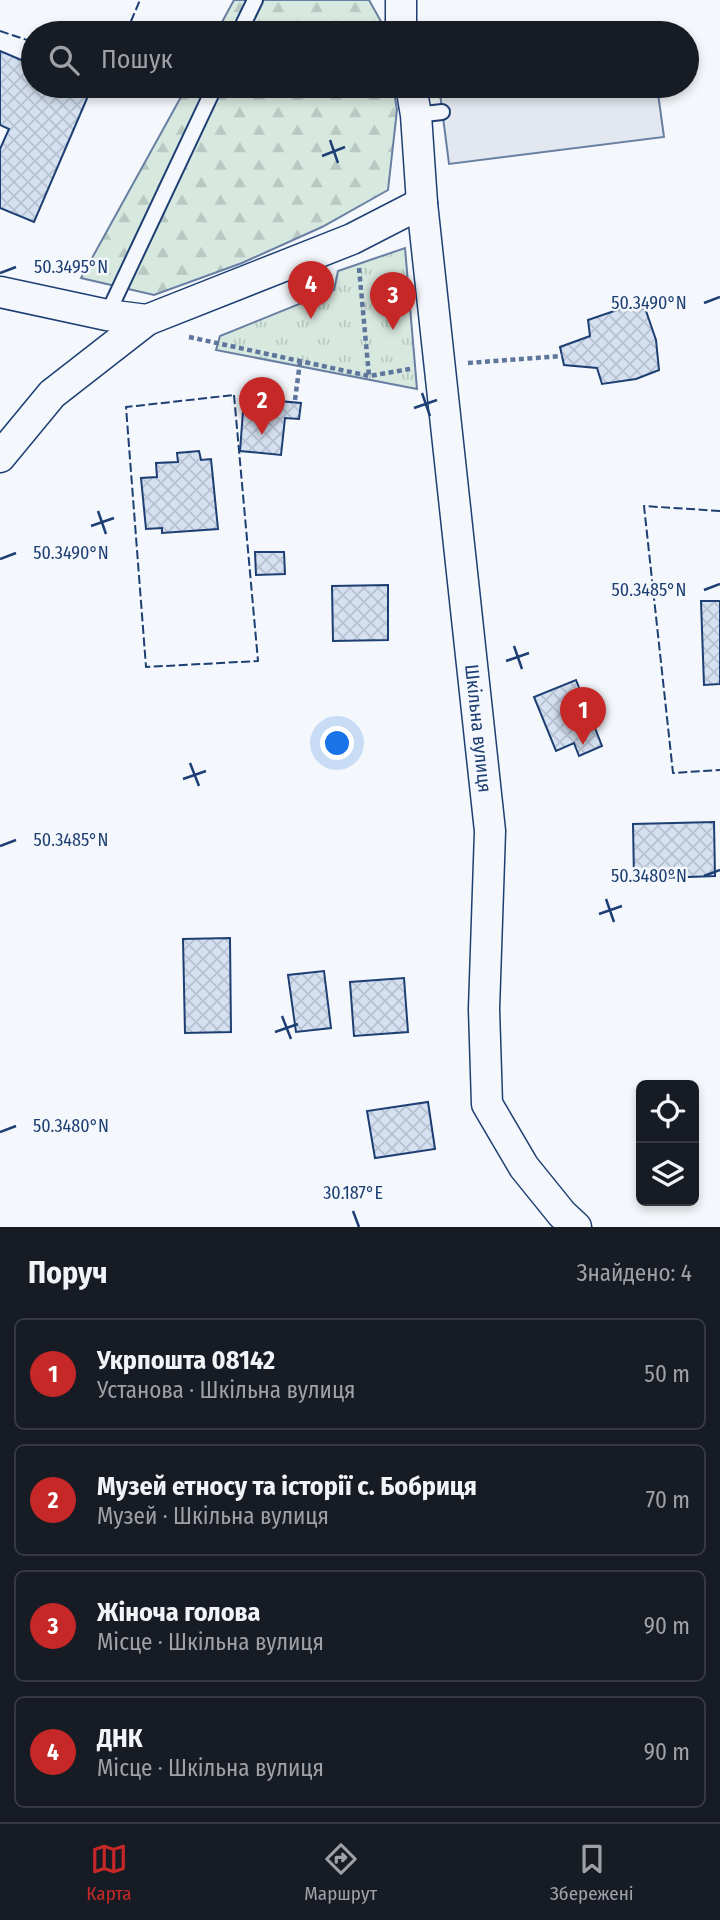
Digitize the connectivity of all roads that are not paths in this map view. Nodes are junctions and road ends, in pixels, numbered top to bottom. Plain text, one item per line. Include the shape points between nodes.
1 (255, 0) edge
2 (401, 0) edge
3 (245, 21) edge
4 (401, 21) edge
5 (209, 98) edge
6 (419, 98) edge
7 (422, 203) junction
8 (0, 292) edge
9 (107, 314) junction
10 (147, 320) junction
11 (0, 457) edge
12 (576, 1227) edge

1 - 3 lane
2 - 4 street
5 - 9 lane
6 - 7 street, Шкільна вулиця via 429,113
7 - 10 street via 352,239
7 - 12 street, Шкільна вулиця via 490,831 484,1009 487,1104 524,1167
8 - 9 street
9 - 10 street
10 - 11 street via 52,394

